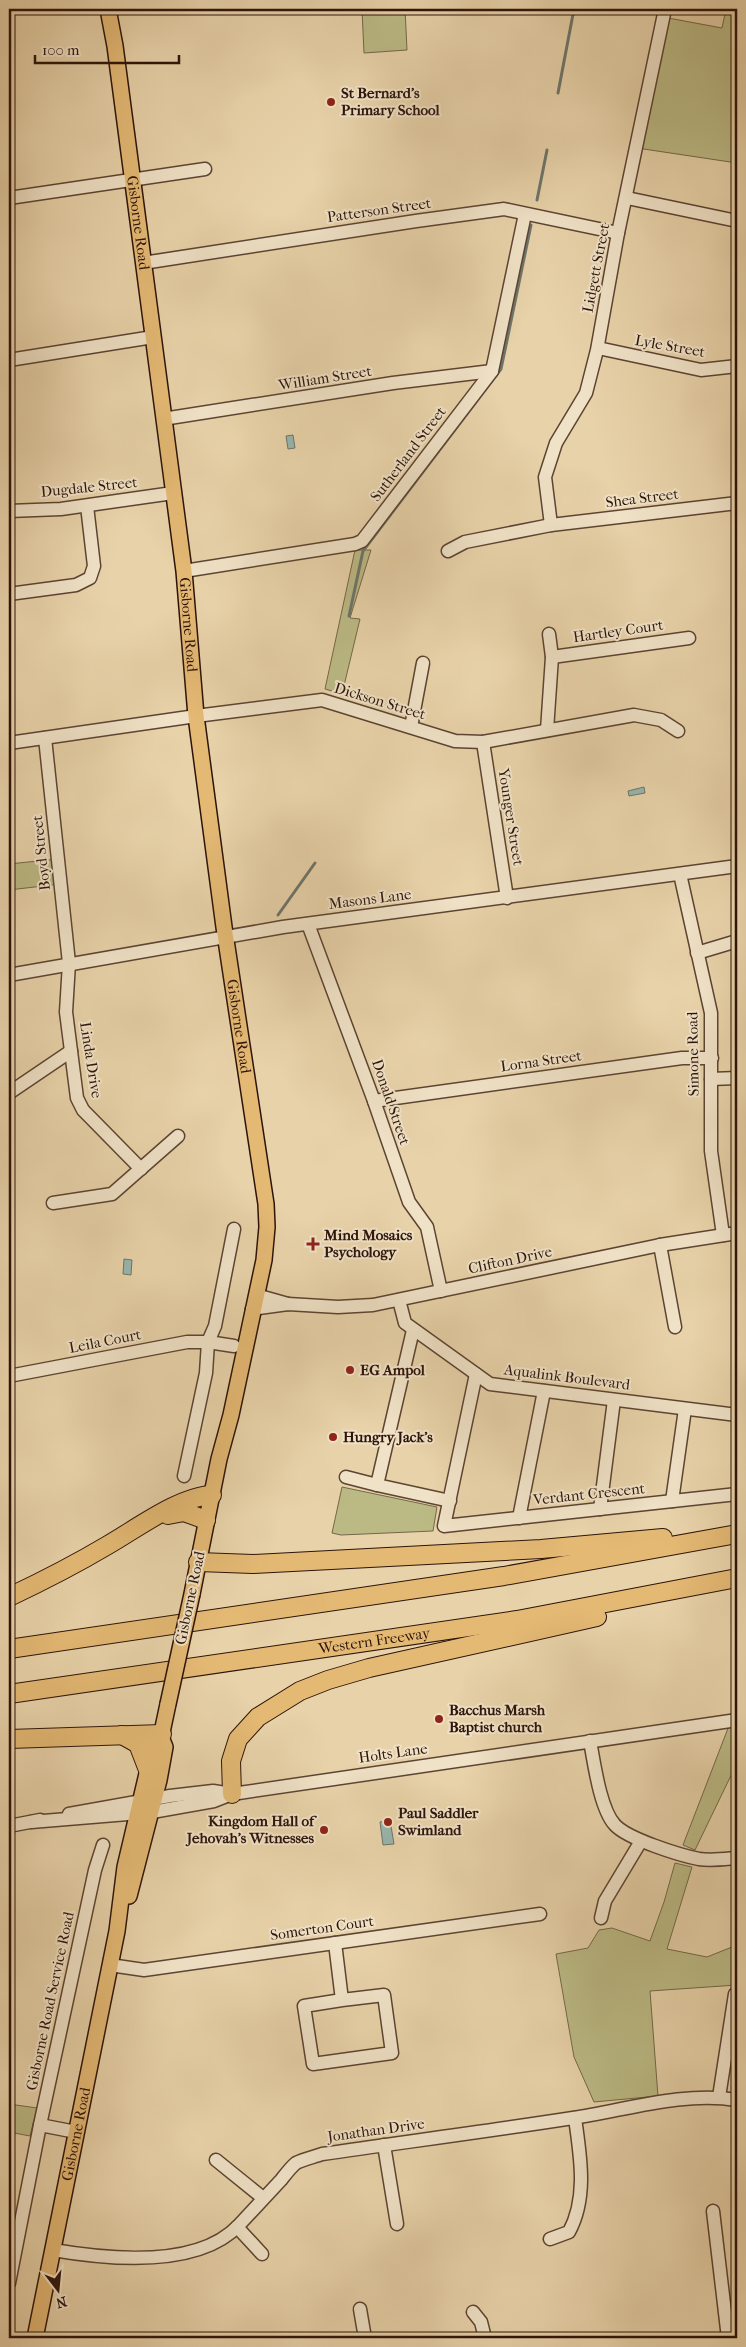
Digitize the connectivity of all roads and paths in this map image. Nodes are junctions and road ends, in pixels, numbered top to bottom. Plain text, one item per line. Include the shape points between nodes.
1 (102, 9) edge
2 (108, 9) edge
3 (665, 9) edge
4 (115, 46) junction
5 (205, 169) dead end
6 (132, 180) junction
7 (9, 198) edge
8 (627, 198) junction
9 (525, 214) junction
10 (737, 221) edge
11 (618, 233) junction
12 (143, 263) junction
13 (153, 337) junction
14 (598, 348) junction
15 (9, 360) edge
16 (737, 366) edge
17 (492, 371) junction
18 (163, 419) junction
19 (173, 493) junction
20 (737, 503) edge
21 (87, 506) junction
22 (9, 511) edge
23 (551, 525) junction
24 (448, 551) dead end
25 (184, 571) junction
26 (9, 594) edge
27 (549, 634) dead end
28 (689, 638) dead end
29 (552, 657) junction
30 (423, 663) dead end
31 (196, 716) junction
32 (411, 727) junction
33 (547, 730) junction
34 (678, 731) dead end
35 (45, 738) junction
36 (483, 742) junction
37 (9, 743) edge
38 (737, 866) edge
39 (680, 874) junction
40 (507, 898) junction
41 (308, 924) junction
42 (225, 936) junction
43 (737, 941) edge
44 (697, 953) junction
45 (70, 963) junction
46 (9, 975) edge
47 (71, 1051) junction
48 (712, 1058) junction
49 (737, 1078) edge
50 (711, 1079) junction
51 (9, 1092) edge
52 (374, 1100) junction
53 (178, 1136) dead end
54 (141, 1169) junction
55 (53, 1203) dead end
56 (234, 1229) dead end
57 (737, 1233) edge
58 (723, 1235) junction
59 (660, 1246) junction
60 (441, 1291) junction
61 (399, 1300) junction
62 (249, 1301) junction
63 (675, 1327) dead end
64 (413, 1330) junction
65 (208, 1342) junction
66 (239, 1347) junction
67 (476, 1374) junction
68 (9, 1376) edge
69 (544, 1391) junction
70 (614, 1400) junction
71 (685, 1408) junction
72 (737, 1415) edge
73 (184, 1476) dead end
74 (346, 1478) dead end
75 (377, 1485) junction
76 (212, 1494) junction
77 (737, 1494) edge
78 (450, 1501) junction
79 (672, 1501) junction
80 (600, 1509) junction
81 (519, 1518) junction
82 (153, 1520) junction
83 (206, 1520) junction
84 (737, 1526) edge
85 (737, 1534) edge
86 (198, 1562) junction
87 (737, 1579) edge
88 (9, 1597) edge
89 (9, 1649) edge
90 (9, 1694) edge
91 (737, 1720) edge
92 (122, 1735) junction
93 (161, 1736) junction
94 (9, 1739) edge
95 (590, 1741) junction
96 (148, 1770) junction
97 (232, 1794) junction
98 (146, 1806) junction
99 (9, 1826) edge
100 (641, 1841) junction
101 (103, 1845) dead end
102 (737, 1858) edge
103 (540, 1914) dead end
104 (601, 1918) dead end
105 (335, 1943) junction
106 (110, 1965) junction
107 (735, 1994) dead end
108 (342, 2000) junction
109 (719, 2097) junction
110 (737, 2100) edge
111 (575, 2118) junction
112 (40, 2125) junction
113 (76, 2132) junction
114 (384, 2145) junction
115 (216, 2160) dead end
116 (263, 2198) junction
117 (713, 2211) dead end
118 (397, 2224) dead end
119 (238, 2227) junction
120 (550, 2239) dead end
121 (53, 2250) junction
122 (262, 2254) dead end
123 (9, 2283) edge
124 (360, 2309) dead end
125 (473, 2312) dead end
126 (728, 2337) edge
127 (35, 2338) edge
128 (365, 2338) edge
129 (485, 2338) edge

1 - 4 main road, Gisborne Road
2 - 4 main road, Gisborne Road
3 - 8 street, Lidgett Street
4 - 6 main road, Gisborne Road
5 - 6 street
6 - 7 street
6 - 12 main road, Gisborne Road
8 - 10 street
8 - 11 street, Lidgett Street
9 - 11 street, Patterson Street
9 - 12 street, Patterson Street via 504,210 416,221
9 - 17 street, Sutherland Street
11 - 14 street, Lidgett Street
12 - 13 main road, Gisborne Road
13 - 15 street
13 - 18 main road, Gisborne Road
14 - 16 street, Lyle Street via 701,370
14 - 23 street, Lidgett Street via 586,393 556,443 546,477
17 - 18 street, William Street
17 - 25 street, Sutherland Street via 362,541
18 - 19 main road, Gisborne Road
19 - 21 street, Dugdale Street
19 - 25 main road, Gisborne Road
20 - 23 street, Shea Street
21 - 22 street, Dugdale Street
21 - 26 street via 94,566 90,578 76,585
23 - 24 street, Shea Street via 466,542
25 - 31 main road, Gisborne Road
27 - 29 street
28 - 29 street, Hartley Court
29 - 33 street
30 - 32 street
31 - 32 street, Dickson Street via 322,700
31 - 35 street, Dickson Street
31 - 42 main road, Gisborne Road
32 - 36 street, Dickson Street via 455,741
33 - 34 street, Dickson Street via 634,715 661,720
33 - 36 street, Dickson Street
35 - 37 street, Dickson Street
35 - 45 street, Boyd Street
36 - 40 street, Younger Street
38 - 39 street, Masons Lane
39 - 40 street, Masons Lane
39 - 44 street, Simone Road
40 - 41 street, Masons Lane
41 - 42 street, Masons Lane
41 - 52 street, Donald Street
42 - 45 street, Masons Lane
42 - 62 main road, Gisborne Road via 266,1204
43 - 44 street
44 - 48 street, Simone Road via 711,1013
45 - 46 street, Masons Lane
45 - 47 street, Linda Drive via 66,1012
47 - 51 street
47 - 54 street, Linda Drive via 77,1098 83,1110
48 - 50 street, Simone Road
48 - 52 street, Lorna Street via 682,1058
49 - 50 street
50 - 58 street, Simone Road via 710,1151
52 - 60 street, Donald Street via 408,1202 427,1227
53 - 54 street
54 - 55 street via 112,1194
56 - 65 street via 215,1326
57 - 58 street, Clifton Drive
58 - 59 street, Clifton Drive
59 - 60 street, Clifton Drive
59 - 63 street
60 - 61 street, Clifton Drive
61 - 62 street, Clifton Drive via 338,1307
61 - 64 street, Aqualink Boulevard via 405,1323
62 - 66 main road, Gisborne Road
64 - 67 street, Aqualink Boulevard
64 - 75 street
65 - 66 street, Leila Court
65 - 68 street, Leila Court via 187,1342
65 - 73 street via 206,1373
66 - 76 main road, Gisborne Road via 222,1414 219,1459
67 - 69 street, Aqualink Boulevard via 490,1384
67 - 78 street
69 - 70 street, Aqualink Boulevard
69 - 81 street
70 - 71 street, Aqualink Boulevard
70 - 80 street
71 - 72 street, Aqualink Boulevard
71 - 79 street
74 - 75 street
75 - 78 street
76 - 82 highway via 198,1497
76 - 83 main road, Gisborne Road
77 - 79 street, Verdant Crescent
78 - 81 street, Verdant Crescent via 444,1526
79 - 80 street, Verdant Crescent
80 - 81 street, Verdant Crescent
82 - 83 highway via 184,1512
82 - 88 highway
83 - 86 main road, Gisborne Road
84 - 86 highway via 541,1549 253,1564
85 - 89 highway via 533,1571
86 - 93 main road, Gisborne Road, bridge
87 - 90 highway, Western Freeway via 517,1620
87 - 97 highway via 583,1620 369,1668 311,1686 270,1708 246,1727 232,1756
91 - 95 street, Holts Lane
92 - 93 highway
92 - 94 highway
92 - 96 highway via 138,1744
93 - 96 main road, Gisborne Road via 154,1744
93 - 98 main road, Gisborne Road via 165,1747
95 - 97 street, Holts Lane
95 - 100 street via 606,1808 614,1824
96 - 98 main road, Gisborne Road
97 - 98 street, Holts Lane via 214,1801
98 - 99 street, Holts Lane
98 - 106 main road, Gisborne Road via 120,1898
100 - 102 street via 700,1859
100 - 104 street via 605,1901
101 - 112 street, Gisborne Road Service Road
103 - 105 street, Somerton Court
105 - 106 street, Somerton Court via 144,1970
105 - 108 street
106 - 113 main road, Gisborne Road
107 - 109 street
108 - 108 street via 304,2006 312,2064 392,2053 384,1995
109 - 110 street, Jonathan Drive
109 - 111 street, Jonathan Drive via 628,2107
111 - 114 street, Jonathan Drive
111 - 120 street via 583,2172 575,2221 569,2232
112 - 113 street
112 - 123 street, Gisborne Road Service Road
113 - 121 main road, Gisborne Road
114 - 116 street, Jonathan Drive via 322,2154 296,2164
114 - 118 street
115 - 116 street
116 - 119 street, Jonathan Drive
117 - 126 street
119 - 121 street, Jonathan Drive via 220,2240 164,2257 105,2257
119 - 122 street
121 - 127 main road, Gisborne Road
124 - 128 street
125 - 129 street via 481,2322

